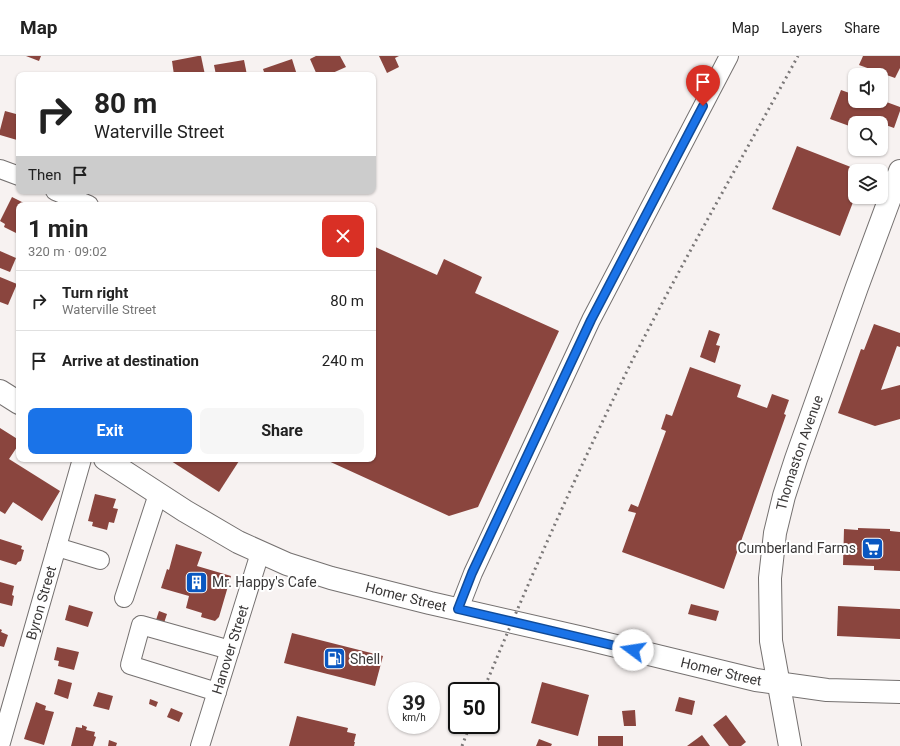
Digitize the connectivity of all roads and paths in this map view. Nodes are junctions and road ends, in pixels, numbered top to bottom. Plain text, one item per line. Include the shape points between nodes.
1 (729, 56) edge
2 (0, 169) edge
3 (900, 171) edge
4 (16, 175) edge
5 (62, 194) edge
6 (82, 202) edge
7 (0, 391) edge
8 (16, 401) edge
9 (81, 462) edge
10 (110, 462) edge
11 (158, 494) junction
12 (57, 547) junction
13 (260, 553) junction
14 (100, 560) dead end
15 (124, 598) dead end
16 (458, 609) junction
17 (230, 650) junction
18 (778, 684) junction
19 (216, 692) junction
20 (900, 692) edge
21 (0, 746) edge
22 (200, 746) edge
23 (790, 746) edge

1 - 16 street via 591,320 472,573
2 - 4 street
3 - 18 main road, Thomaston Avenue via 796,459 777,522 771,560 770,641
5 - 6 street
7 - 8 main road
9 - 12 street, Byron Street
10 - 11 main road, Homer Street
11 - 13 main road, Homer Street via 212,528
11 - 15 street
12 - 14 street
12 - 21 street, Byron Street
13 - 16 main road, Homer Street via 331,578
13 - 17 street, Hanover Street
16 - 18 main road, Homer Street via 738,677
17 - 19 street, Hanover Street
17 - 19 street via 141,624 130,665
18 - 20 main road, Homer Street via 842,691
18 - 23 main road, Thomaston Avenue
19 - 22 street, Hanover Street

